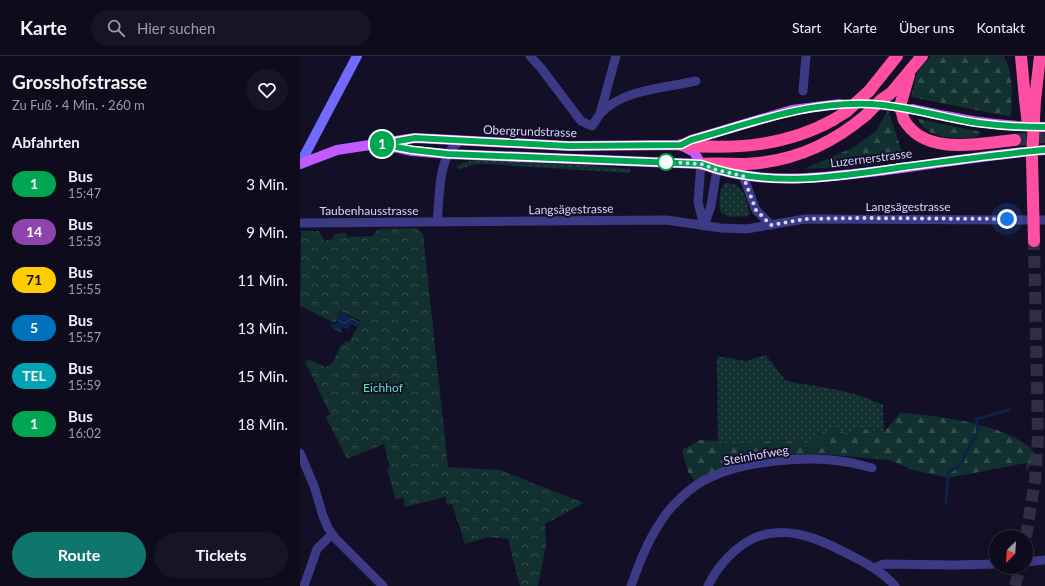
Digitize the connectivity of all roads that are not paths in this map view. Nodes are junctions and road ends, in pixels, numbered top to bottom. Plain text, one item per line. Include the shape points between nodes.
1 (357, 56) edge
2 (530, 56) edge
3 (616, 56) edge
4 (806, 56) edge
5 (898, 56) edge
6 (922, 56) edge
7 (1021, 56) edge
8 (1040, 56) edge
9 (912, 63) edge
10 (696, 81) dead end
11 (803, 91) dead end
12 (899, 96) junction
13 (1030, 99) junction
14 (840, 104) tunnel mouth
15 (600, 114) junction
16 (1045, 126) edge
17 (1015, 140) tunnel mouth
18 (460, 141) junction
19 (380, 144) junction
20 (681, 145) junction
21 (1045, 150) edge
22 (448, 154) junction
23 (300, 164) edge
24 (701, 164) junction
25 (720, 167) junction
26 (743, 176) junction
27 (1045, 220) edge
28 (437, 222) junction
29 (300, 223) edge
30 (771, 225) junction
31 (704, 226) junction
32 (1034, 241) tunnel mouth
33 (300, 453) edge
34 (872, 468) dead end
35 (332, 534) junction
36 (1045, 560) edge
37 (1033, 561) edge
38 (989, 564) edge
39 (874, 568) junction
40 (304, 586) edge
41 (383, 586) edge
42 (631, 586) edge
43 (708, 586) edge
44 (895, 586) edge

1 - 23 street
2 - 15 street via 581,121 592,126
3 - 15 street
4 - 11 street
5 - 20 highway, bridge via 869,91 846,112 799,136 736,148
6 - 9 highway
7 - 13 highway
8 - 13 highway
9 - 12 highway
9 - 12 highway
10 - 15 street via 627,96 609,105
12 - 16 main road via 979,123 1020,127
12 - 17 highway, bridge via 904,120 920,137 938,143 958,144
12 - 25 highway, bridge via 881,100 866,116 840,135 803,153 762,162
13 - 32 highway, bridge
14 - 20 main road via 792,110
18 - 19 main road, Obergrundstrasse via 415,138
18 - 20 main road, Obergrundstrasse via 579,146
18 - 22 street
19 - 22 main road, Obergrundstrasse
19 - 23 main road, Obergrundstrasse via 337,150
20 - 24 main road via 694,152
21 - 26 main road, Luzernerstrasse via 836,176 780,180
22 - 24 main road, Obergrundstrasse
22 - 28 street via 441,184
24 - 25 highway
24 - 31 street via 698,202
25 - 26 main road, Luzernerstrasse
25 - 31 street
26 - 30 street via 756,210
27 - 30 street, Langsägestrasse via 857,218 798,220
28 - 29 street, Taubenhausstrasse
28 - 31 street, Langsägestrasse via 667,220
30 - 31 street, Langsägestrasse via 746,229
33 - 35 street via 314,486 325,523
34 - 42 street, Steinhofweg via 846,462 812,459 749,466 708,478 682,497 660,522 641,558
35 - 40 street via 317,550
35 - 41 street
36 - 37 street
38 - 39 street via 883,564
39 - 43 street via 814,538 792,533 774,533 759,537 739,548 719,566
39 - 44 street

